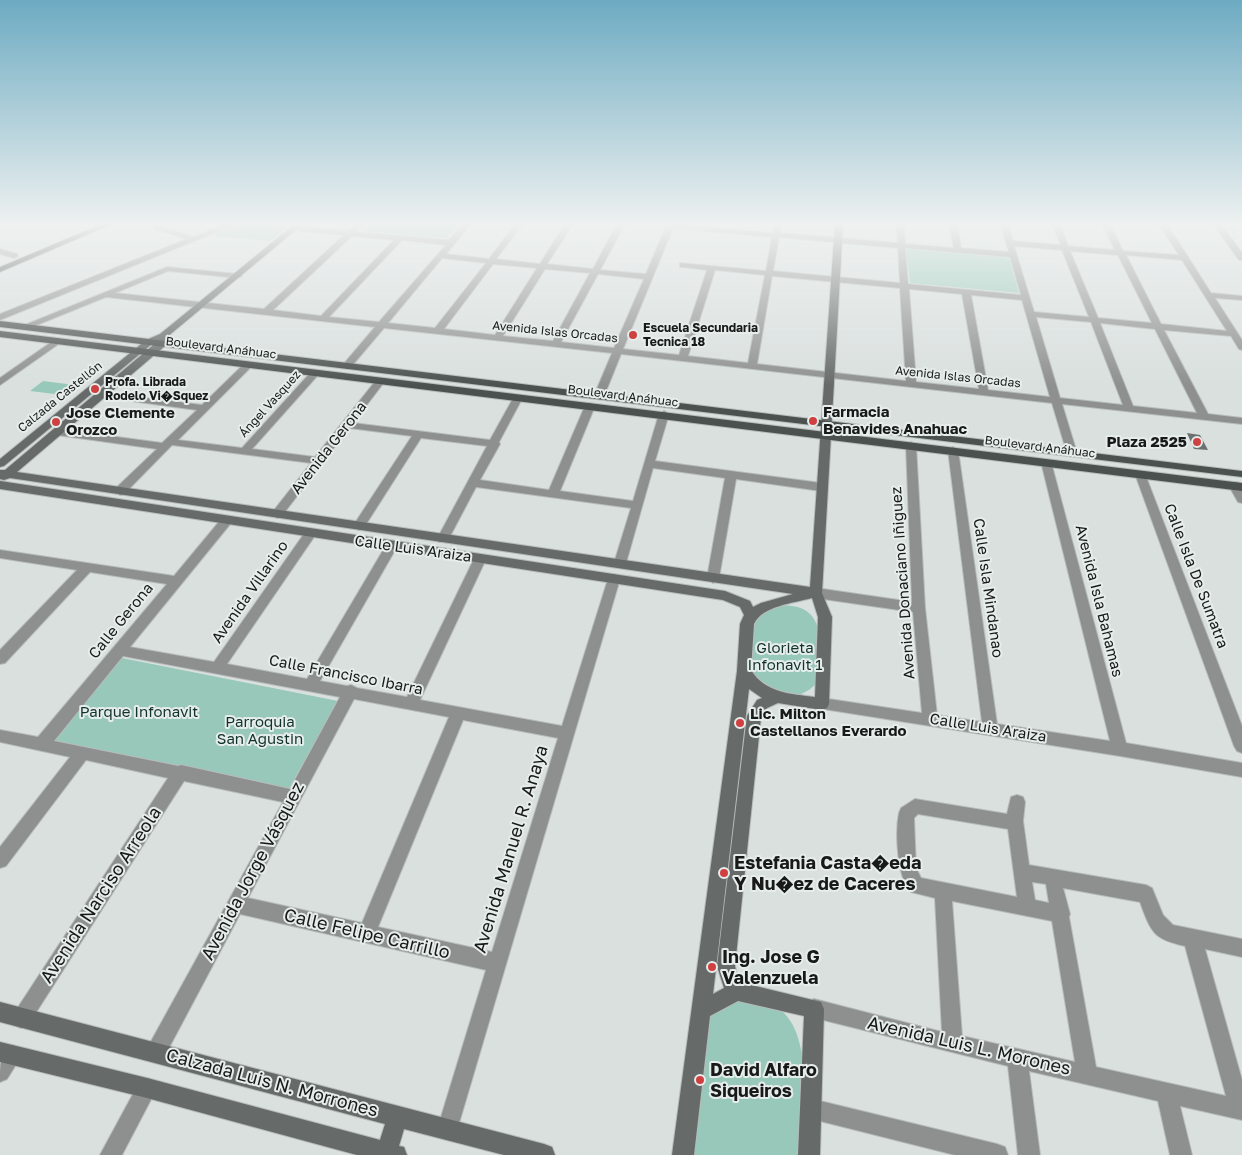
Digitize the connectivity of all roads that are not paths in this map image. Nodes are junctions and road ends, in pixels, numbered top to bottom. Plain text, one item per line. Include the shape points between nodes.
1 (650, 277) edge
2 (95, 278) edge
3 (145, 278) edge
4 (236, 278) edge
5 (302, 278) edge
6 (362, 278) edge
7 (422, 278) edge
8 (478, 278) edge
9 (535, 278) edge
10 (592, 278) edge
11 (709, 278) edge
12 (767, 278) edge
13 (825, 278) edge
14 (904, 278) edge
15 (1020, 278) edge
16 (1077, 278) edge
17 (1135, 278) edge
18 (1197, 278) edge
19 (836, 279) junction
20 (905, 286) junction
21 (966, 292) junction
22 (104, 294) junction
23 (1208, 295) junction
24 (1026, 298) junction
25 (1242, 298) edge
26 (202, 304) junction
27 (266, 312) junction
28 (1031, 314) junction
29 (0, 316) edge
30 (323, 318) junction
31 (1094, 320) junction
32 (0, 324) edge
33 (382, 325) junction
34 (24, 326) junction
35 (1160, 326) junction
36 (438, 331) junction
37 (0, 334) edge
38 (1234, 334) junction
39 (497, 338) junction
40 (163, 340) junction
41 (57, 341) junction
42 (149, 342) junction
43 (556, 344) junction
44 (1242, 347) edge
45 (137, 351) junction
46 (618, 351) junction
47 (151, 353) junction
48 (683, 358) junction
49 (248, 365) junction
50 (348, 366) junction
51 (752, 366) junction
52 (314, 373) junction
53 (828, 374) junction
54 (380, 381) junction
55 (0, 382) edge
56 (911, 384) junction
57 (984, 392) junction
58 (102, 394) junction
59 (599, 396) junction
60 (518, 397) junction
61 (1056, 400) junction
62 (590, 406) junction
63 (205, 408) junction
64 (1129, 408) junction
65 (664, 414) junction
66 (1204, 416) junction
67 (1242, 421) edge
68 (346, 425) junction
69 (824, 429) junction
70 (57, 432) junction
71 (418, 434) junction
72 (168, 444) junction
73 (495, 444) junction
74 (911, 445) junction
75 (953, 450) junction
76 (244, 452) junction
77 (1072, 453) junction
78 (319, 461) junction
79 (1046, 462) junction
80 (0, 464) edge
81 (649, 464) junction
82 (732, 474) junction
83 (1140, 474) junction
84 (1242, 474) edge
85 (2, 476) edge
86 (474, 483) junction
87 (0, 485) edge
88 (1239, 486) edge
89 (821, 487) junction
90 (120, 491) junction
91 (553, 494) junction
92 (159, 497) junction
93 (1242, 499) edge
94 (637, 505) junction
95 (149, 507) junction
96 (277, 514) junction
97 (226, 520) junction
98 (359, 526) junction
99 (310, 534) junction
100 (443, 539) junction
101 (392, 545) junction
102 (568, 556) junction
103 (2, 557) edge
104 (480, 559) junction
105 (620, 563) junction
106 (87, 568) junction
107 (564, 571) junction
108 (713, 578) junction
109 (614, 579) junction
110 (176, 581) junction
111 (816, 593) junction
112 (919, 608) junction
113 (751, 615) junction
114 (119, 650) junction
115 (0, 659) edge
116 (217, 668) junction
117 (744, 671) junction
118 (311, 684) junction
119 (351, 692) junction
120 (777, 697) junction
121 (411, 703) junction
122 (822, 704) junction
123 (459, 712) junction
124 (930, 719) junction
125 (990, 729) junction
126 (567, 733) junction
127 (0, 736) edge
128 (42, 744) junction
129 (1242, 746) edge
130 (1120, 749) junction
131 (83, 752) junction
132 (1242, 770) edge
133 (180, 772) junction
134 (293, 797) junction
135 (1017, 802) dead end
136 (1014, 824) junction
137 (0, 860) edge
138 (1023, 872) junction
139 (1053, 878) junction
140 (943, 892) junction
141 (236, 904) junction
142 (1028, 908) junction
143 (1061, 914) junction
144 (366, 934) junction
145 (1193, 940) junction
146 (1242, 948) edge
147 (498, 963) junction
148 (737, 991) junction
149 (814, 1009) junction
150 (700, 1011) junction
151 (0, 1012) edge
152 (21, 1018) junction
153 (953, 1044) junction
154 (156, 1052) junction
155 (6, 1053) edge
156 (1017, 1059) junction
157 (0, 1072) edge
158 (1087, 1074) junction
159 (147, 1088) junction
160 (1166, 1092) junction
161 (812, 1109) junction
162 (1241, 1110) edge
163 (398, 1117) junction
164 (447, 1130) junction
165 (682, 1153) edge
166 (391, 1154) edge
167 (989, 1154) edge
168 (111, 1155) edge
169 (544, 1155) edge
170 (809, 1155) edge
171 (1029, 1155) edge
172 (1181, 1155) edge

1 - 46 street
2 - 29 street
3 - 22 street
4 - 26 street, Calzada Castellón
5 - 27 street
6 - 30 street
7 - 33 street
8 - 36 street
9 - 39 street
10 - 43 street
11 - 48 street
12 - 51 street
13 - 19 street
14 - 20 street
15 - 24 street
16 - 31 street
17 - 35 street
18 - 23 street
19 - 20 street
19 - 53 street
20 - 21 street
20 - 56 street
21 - 24 street
21 - 57 street
22 - 26 street, Avenida Islas Orcadas
22 - 34 street
23 - 25 street
23 - 38 street
24 - 28 street
26 - 27 street, Avenida Islas Orcadas
26 - 40 street, Calzada Castellón
27 - 30 street, Avenida Islas Orcadas
28 - 31 street
28 - 61 street
30 - 33 street, Avenida Islas Orcadas
31 - 35 street
31 - 64 street
32 - 34 main road, Boulevard Anáhuac
33 - 36 street, Avenida Islas Orcadas
33 - 50 street
34 - 42 main road, Boulevard Anáhuac
35 - 38 street
35 - 66 street
36 - 39 street, Avenida Islas Orcadas
37 - 41 main road, Boulevard Anáhuac
38 - 44 street
39 - 43 street, Avenida Islas Orcadas
40 - 42 street, Calzada Castellón
40 - 47 street, Calzada Castellón
40 - 50 main road, Boulevard Anáhuac
41 - 45 main road, Boulevard Anáhuac
41 - 55 street
42 - 45 street, Calzada Castellón
43 - 46 street, Avenida Islas Orcadas
45 - 47 main road, Boulevard Anáhuac
45 - 80 street, Calzada Castellón
46 - 48 street, Avenida Islas Orcadas
46 - 59 street
47 - 49 main road, Boulevard Anáhuac
47 - 58 street, Calzada Castellón
48 - 51 street, Avenida Islas Orcadas
49 - 52 main road, Boulevard Anáhuac
49 - 63 street
50 - 59 main road, Boulevard Anáhuac
51 - 53 street, Avenida Islas Orcadas
52 - 54 main road, Boulevard Anáhuac
52 - 76 street, Ángel Vasquez
53 - 56 street, Avenida Islas Orcadas
53 - 69 street
54 - 60 main road, Boulevard Anáhuac
54 - 68 street, Avenida Gerona
56 - 57 street, Avenida Islas Orcadas
57 - 61 street, Avenida Islas Orcadas
58 - 63 street
58 - 70 street, Calzada Castellón
59 - 69 main road, Boulevard Anáhuac
60 - 62 main road, Boulevard Anáhuac
60 - 73 street
61 - 64 street, Avenida Islas Orcadas
61 - 77 street
62 - 65 main road, Boulevard Anáhuac
62 - 91 street
63 - 72 street
64 - 66 street, Avenida Islas Orcadas
65 - 69 main road, Boulevard Anáhuac
65 - 81 street
66 - 67 street, Avenida Islas Orcadas
68 - 71 street
68 - 78 street, Avenida Gerona
69 - 74 main road, Boulevard Anáhuac
69 - 77 main road, Boulevard Anáhuac
69 - 89 street
70 - 72 street
70 - 85 street, Calzada Castellón
71 - 73 street
71 - 98 street
72 - 76 street
72 - 90 street
73 - 86 street
74 - 75 main road, Boulevard Anáhuac
74 - 112 street, Avenida Donaciano Iñiguez
75 - 79 main road, Boulevard Anáhuac
75 - 125 street, Calle Isla Mindanao
76 - 78 street
77 - 84 main road, Boulevard Anáhuac
78 - 96 street, Avenida Gerona
79 - 83 main road, Boulevard Anáhuac
79 - 130 street, Avenida Isla Bahamas
81 - 82 street
81 - 94 street
82 - 89 street
82 - 108 street
83 - 88 main road, Boulevard Anáhuac
83 - 129 street, Calle Isla De Sumatra
85 - 90 street, Calle Luis Araiza
86 - 91 street
86 - 100 street
87 - 95 street, Calle Luis Araiza
88 - 93 street
89 - 111 street
90 - 92 street, Calle Luis Araiza
91 - 94 street
92 - 95 street
92 - 96 street, Calle Luis Araiza
94 - 105 street
95 - 97 street, Calle Luis Araiza
96 - 98 street, Calle Luis Araiza
97 - 99 street, Calle Luis Araiza
97 - 110 street, Calle Gerona
98 - 100 street, Calle Luis Araiza
99 - 101 street, Calle Luis Araiza
99 - 116 street, Avenida Villarino
100 - 102 street, Calle Luis Araiza
101 - 104 street, Calle Luis Araiza
101 - 118 street
102 - 105 street, Calle Luis Araiza
102 - 107 street
103 - 106 street
104 - 107 street, Calle Luis Araiza
104 - 121 street
105 - 108 street, Calle Luis Araiza
106 - 110 street
106 - 115 street
107 - 109 street, Calle Luis Araiza
108 - 111 street, Calle Luis Araiza
109 - 113 street, Calle Luis Araiza via 732,598 745,604
109 - 126 street, Avenida Manuel R. Anaya
110 - 114 street, Calle Gerona
111 - 112 street, Calle Luis Araiza
111 - 113 street, Calle Luis Araiza via 766,606
111 - 122 street via 825,617
112 - 124 street, Avenida Donaciano Iñiguez
113 - 117 street
114 - 116 street, Calle Francisco Ibarra
114 - 128 street, Calle Gerona
116 - 118 street, Calle Francisco Ibarra
117 - 120 street, Calle Luis Araiza via 756,688
117 - 150 street
118 - 119 street, Calle Francisco Ibarra
119 - 121 street, Calle Francisco Ibarra
119 - 134 street, Avenida Jorge Vásquez
120 - 122 street, Calle Luis Araiza
120 - 148 street via 759,706 754,716 726,966
121 - 123 street, Calle Francisco Ibarra
122 - 124 street, Calle Luis Araiza
123 - 126 street, Calle Francisco Ibarra
123 - 144 street
124 - 125 street, Calle Luis Araiza
125 - 130 street, Calle Luis Araiza
126 - 147 street, Avenida Manuel R. Anaya
127 - 128 street
128 - 131 street
130 - 132 street, Calle Luis Araiza
131 - 133 street
131 - 137 street
133 - 134 street
133 - 152 street, Avenida Narciso Arreola
134 - 141 street, Avenida Jorge Vásquez
135 - 136 street
136 - 138 street
136 - 140 street via 920,806 910,808 906,818 909,876 917,886
138 - 139 street
138 - 142 street
139 - 143 street
139 - 145 street via 1146,894 1152,914 1163,930
140 - 142 street
140 - 153 street
141 - 144 street, Calle Felipe Carrillo
141 - 154 street, Avenida Jorge Vásquez
142 - 143 street
143 - 158 street
144 - 147 street, Calle Felipe Carrillo
145 - 146 street
145 - 162 street
147 - 164 street, Avenida Manuel R. Anaya
148 - 149 street, Avenida Luis L. Morones
148 - 150 street
149 - 153 street, Avenida Luis L. Morones
149 - 161 street
150 - 165 street
151 - 152 street, Calzada Luis N. Morrones
152 - 154 street, Calzada Luis N. Morrones
153 - 156 street, Avenida Luis L. Morones
154 - 163 street, Calzada Luis N. Morrones
155 - 157 street
155 - 159 street
156 - 158 street, Avenida Luis L. Morones
156 - 171 street
158 - 160 street, Avenida Luis L. Morones
159 - 166 street
159 - 168 street
160 - 162 street, Avenida Luis L. Morones
160 - 172 street
161 - 167 street
161 - 170 street
163 - 164 street, Calzada Luis N. Morrones
163 - 166 street
164 - 169 street, Calzada Luis N. Morrones

